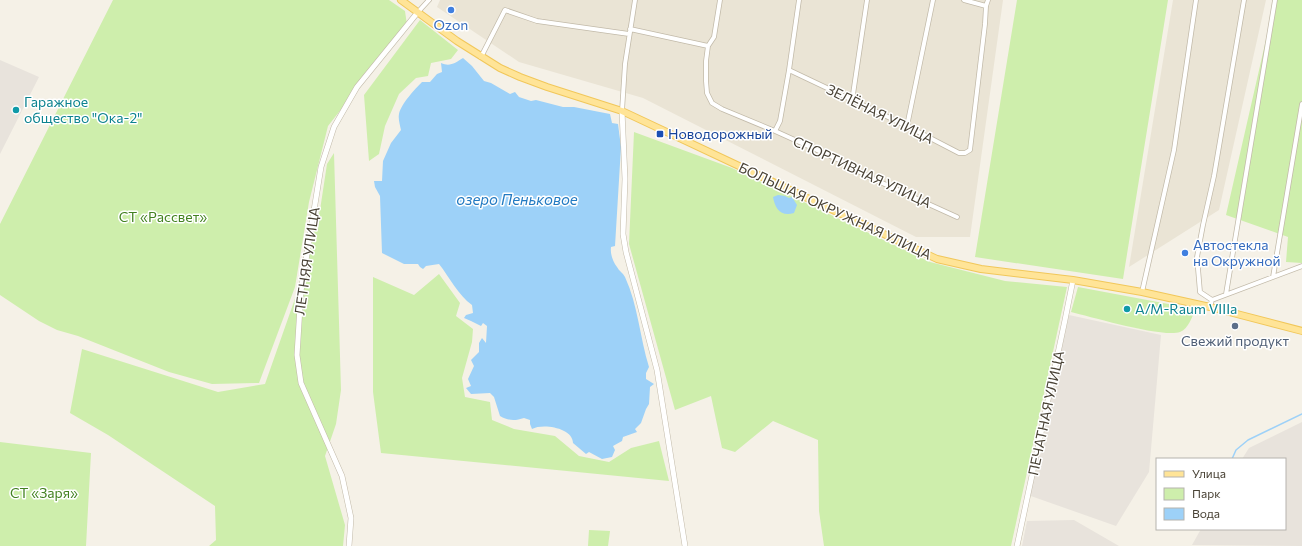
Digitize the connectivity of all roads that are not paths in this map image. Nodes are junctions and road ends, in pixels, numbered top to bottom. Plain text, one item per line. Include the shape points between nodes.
1 (401, 0) edge
2 (428, 0) edge
3 (634, 0) edge
4 (720, 0) edge
5 (799, 0) edge
6 (867, 0) edge
7 (933, 0) edge
8 (964, 0) edge
9 (988, 0) edge
10 (1196, 0) edge
11 (1244, 0) edge
12 (1274, 0) edge
13 (986, 6) junction
14 (418, 12) junction
15 (630, 32) junction
16 (708, 46) junction
17 (481, 57) junction
18 (789, 70) junction
19 (852, 101) junction
20 (1302, 104) edge
21 (622, 110) junction
22 (907, 126) junction
23 (775, 131) junction
24 (957, 217) dead end
25 (1302, 266) edge
26 (1273, 277) junction
27 (1073, 280) junction
28 (1142, 292) junction
29 (1226, 294) junction
30 (1212, 300) junction
31 (1210, 307) junction
32 (1302, 331) edge
33 (349, 546) edge
34 (685, 546) edge
35 (1017, 546) edge

1 - 14 main road, БОЛЬШАЯ ОКРУЖНАЯ УЛИЦА
2 - 14 street, ЛЕТНЯЯ УЛИЦА
3 - 15 street
4 - 16 street via 714,37
5 - 18 street
6 - 19 street
7 - 22 street
8 - 13 street
9 - 13 street
10 - 28 street via 1174,150
11 - 30 street via 1214,176 1197,257 1200,292
12 - 29 street
13 - 22 street, ЗЕЛЁНАЯ УЛИЦА via 970,150 959,153
14 - 17 main road, БОЛЬШАЯ ОКРУЖНАЯ УЛИЦА
14 - 33 street, ЛЕТНЯЯ УЛИЦА via 357,86 334,127 321,167 301,291 297,355 301,383 342,476 351,518
15 - 16 street
15 - 17 street via 537,21 505,10
15 - 21 street
16 - 23 street, СПОРТИВНАЯ УЛИЦА via 706,81 707,93 712,103
17 - 21 main road, БОЛЬШАЯ ОКРУЖНАЯ УЛИЦА via 520,77
18 - 19 street, ЗЕЛЁНАЯ УЛИЦА
18 - 23 street via 780,121
19 - 22 street, ЗЕЛЁНАЯ УЛИЦА
20 - 26 street
21 - 27 main road, БОЛЬШАЯ ОКРУЖНАЯ УЛИЦА via 937,259 981,269
21 - 34 street via 625,179 623,234 657,370
23 - 24 street, СПОРТИВНАЯ УЛИЦА
25 - 26 street
26 - 29 street
27 - 28 main road, БОЛЬШАЯ ОКРУЖНАЯ УЛИЦА
27 - 35 street, ПЕЧАТНАЯ УЛИЦА
28 - 31 main road, БОЛЬШАЯ ОКРУЖНАЯ УЛИЦА
29 - 30 street
30 - 31 street
31 - 32 main road, БОЛЬШАЯ ОКРУЖНАЯ УЛИЦА

